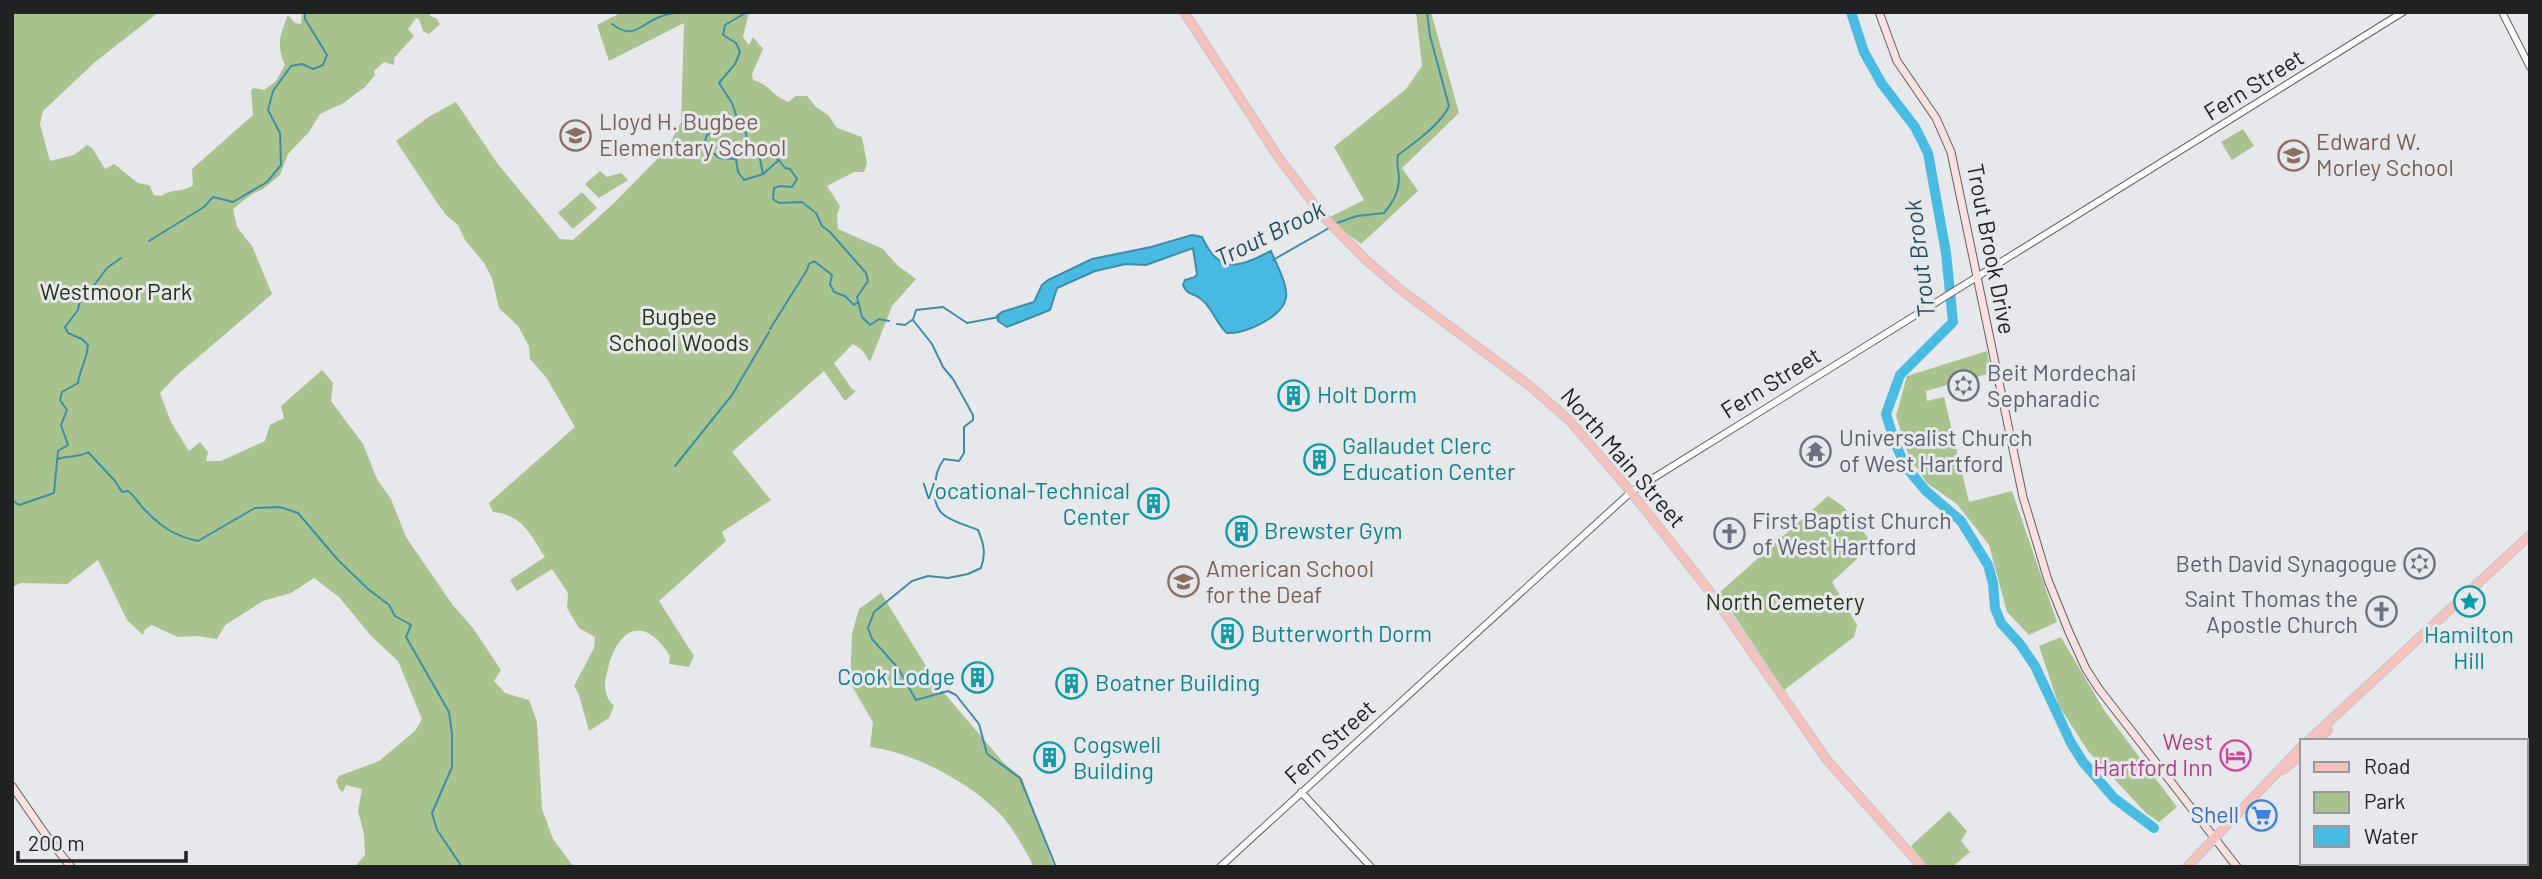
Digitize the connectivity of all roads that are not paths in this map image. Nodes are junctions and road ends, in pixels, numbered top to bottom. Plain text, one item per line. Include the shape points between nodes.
1 (1184, 12) edge
2 (1879, 12) edge
3 (2403, 12) edge
4 (2502, 12) edge
5 (2530, 67) edge
6 (1977, 276) junction
7 (1631, 492) junction
8 (2530, 535) edge
9 (2530, 542) edge
10 (2331, 724) junction
11 (2311, 739) edge
12 (2319, 739) edge
13 (2300, 749) edge
14 (2300, 756) edge
15 (2281, 771) junction
16 (12, 786) edge
17 (1301, 792) junction
18 (2214, 837) junction
19 (71, 867) edge
20 (1220, 867) edge
21 (1371, 867) edge
22 (1922, 867) edge
23 (2187, 867) edge
24 (2237, 867) edge

1 - 7 main road, North Main Street via 1279,158 1323,216 1401,290 1557,408
2 - 6 main road, Trout Brook Drive via 1897,61 1947,141
3 - 6 street, Fern Street
4 - 5 street
6 - 7 street, Fern Street
6 - 18 main road, Trout Brook Drive via 2023,497 2069,632 2099,689
7 - 17 street, Fern Street
7 - 22 main road, North Main Street via 1711,593 1826,760
8 - 10 main road
9 - 10 main road
10 - 11 main road
10 - 12 main road
13 - 15 main road
14 - 15 main road
15 - 18 main road
16 - 19 main road
17 - 20 street, Fern Street
17 - 21 street
18 - 23 main road
18 - 24 main road, Trout Brook Drive

